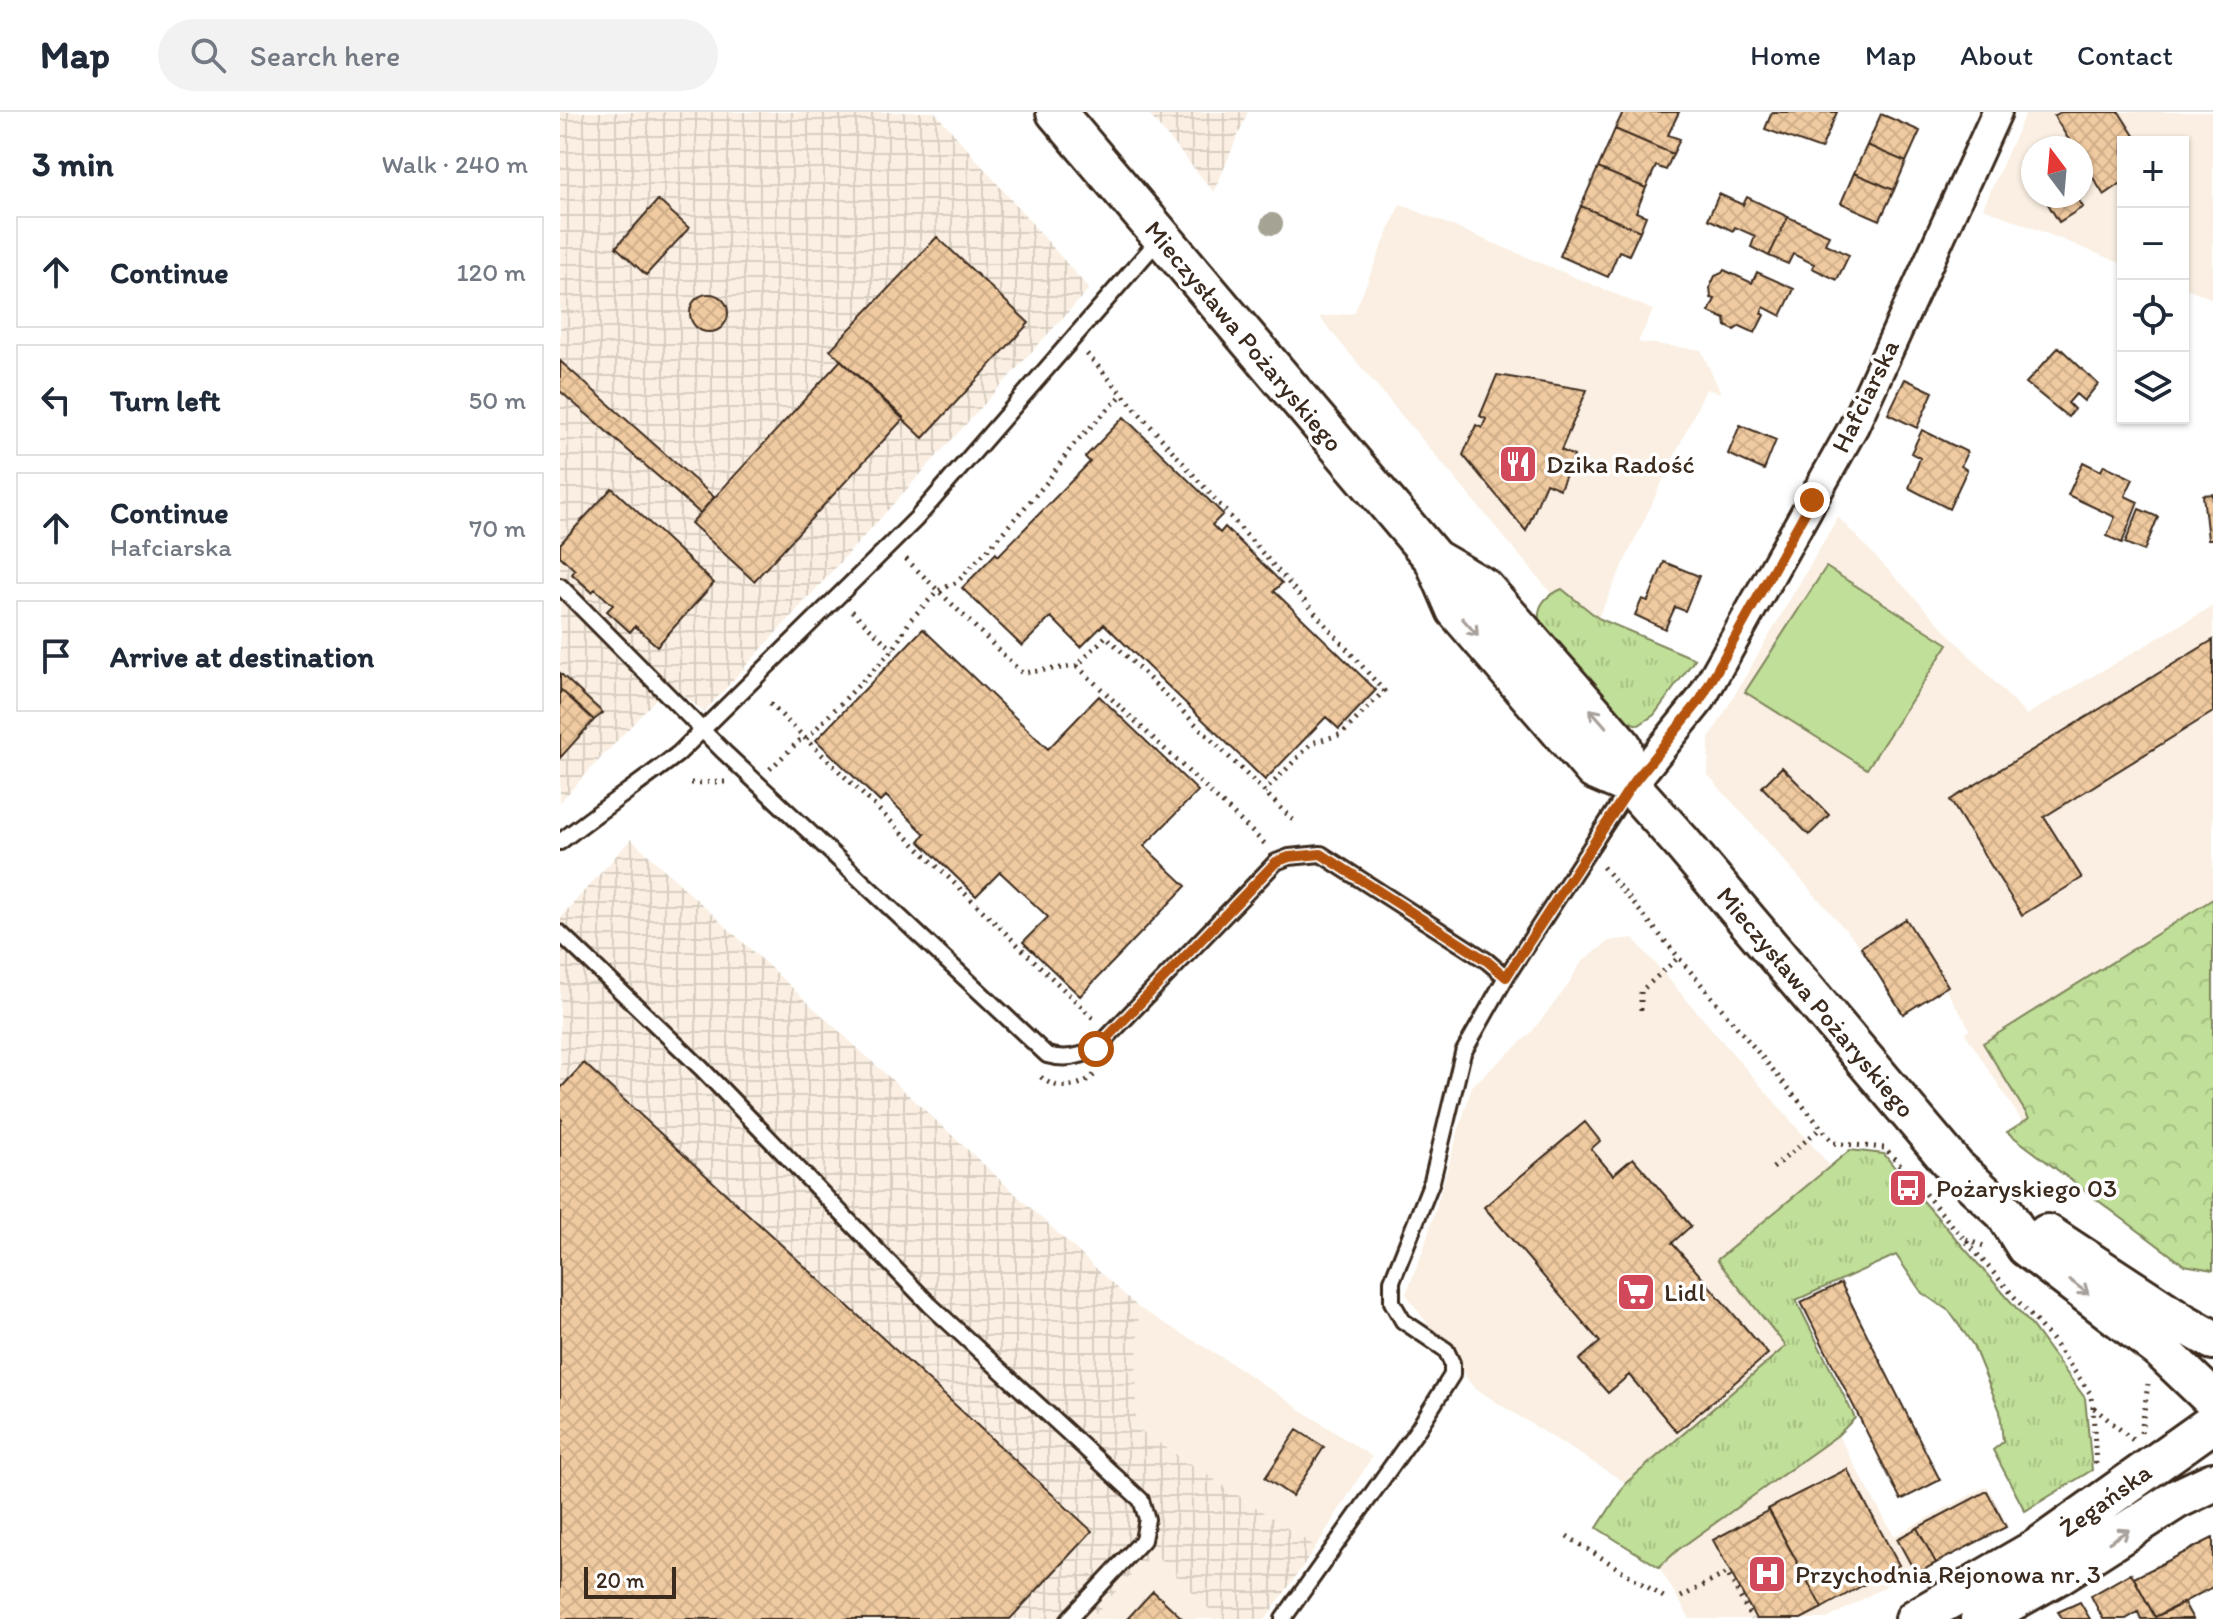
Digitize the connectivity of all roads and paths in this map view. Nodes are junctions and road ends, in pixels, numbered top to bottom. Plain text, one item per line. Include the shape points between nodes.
1 (1056, 112) edge
2 (1990, 114) edge
3 (1161, 237) junction
4 (1073, 338) junction
5 (1123, 394) junction
6 (891, 544) junction
7 (560, 586) edge
8 (938, 591) junction
9 (867, 624) dead end
10 (893, 650) junction
11 (1077, 666) junction
12 (770, 704) dead end
13 (704, 730) junction
14 (806, 739) junction
15 (757, 783) junction
16 (1631, 786) junction
17 (1264, 792) junction
18 (1293, 820) dead end
19 (560, 842) edge
20 (1273, 849) dead end
21 (1589, 851) junction
22 (560, 933) edge
23 (1679, 957) junction
24 (1506, 977) junction
25 (1641, 1010) dead end
26 (1096, 1021) dead end
27 (1821, 1128) junction
28 (1773, 1168) dead end
29 (2005, 1213) junction
30 (2213, 1340) edge
31 (2093, 1407) junction
32 (2212, 1412) edge
33 (2140, 1446) dead end
34 (2096, 1474) dead end
35 (2213, 1482) edge
36 (1567, 1536) dead end
37 (1681, 1597) dead end
38 (1665, 1598) dead end
39 (1069, 1619) edge
40 (1283, 1619) edge
41 (1752, 1619) edge
42 (1915, 1619) edge
43 (1980, 1619) edge

1 - 3 street, Mieczysława Pożaryskiego
2 - 16 street, Hafciarska via 1854,426 1701,699
3 - 4 lane
3 - 16 street, Mieczysława Pożaryskiego via 1434,559 1456,610 1594,770
4 - 5 path
4 - 6 lane
5 - 8 path via 1073,445 991,546 957,582
5 - 17 path via 1384,691 1342,734 1312,743
6 - 8 path
6 - 13 lane
7 - 13 lane
8 - 10 path via 911,619
8 - 11 path via 1022,673
9 - 10 path
10 - 14 path
11 - 17 path via 1106,636
11 - 20 path
12 - 14 path
13 - 15 lane
13 - 19 lane
14 - 15 path
14 - 26 path
15 - 24 lane via 1047,1055 1078,1057 1096,1049 1276,862 1289,857 1321,854
16 - 21 lane
16 - 29 street, Mieczysława Pożaryskiego via 1955,1167
17 - 18 path
21 - 23 path
21 - 24 lane
22 - 39 lane via 702,1069 930,1305 1141,1500 1147,1519 1143,1540
23 - 25 path via 1641,991
23 - 27 path
24 - 40 lane via 1463,1053 1432,1181 1392,1281 1392,1302 1403,1321 1446,1350 1452,1375
27 - 28 path
27 - 31 path via 1834,1143 1885,1148 2052,1340 2090,1393
29 - 30 street, Mieczysława Pożaryskiego via 2028,1221
29 -> 32 street, Mieczysława Pożaryskiego via 2026,1247 2161,1350
31 - 33 path
31 - 34 path
32 - 42 street, Żegańska via 2036,1549
43 -> 35 street, Żegańska
36 - 38 path
37 - 41 path via 1727,1573

